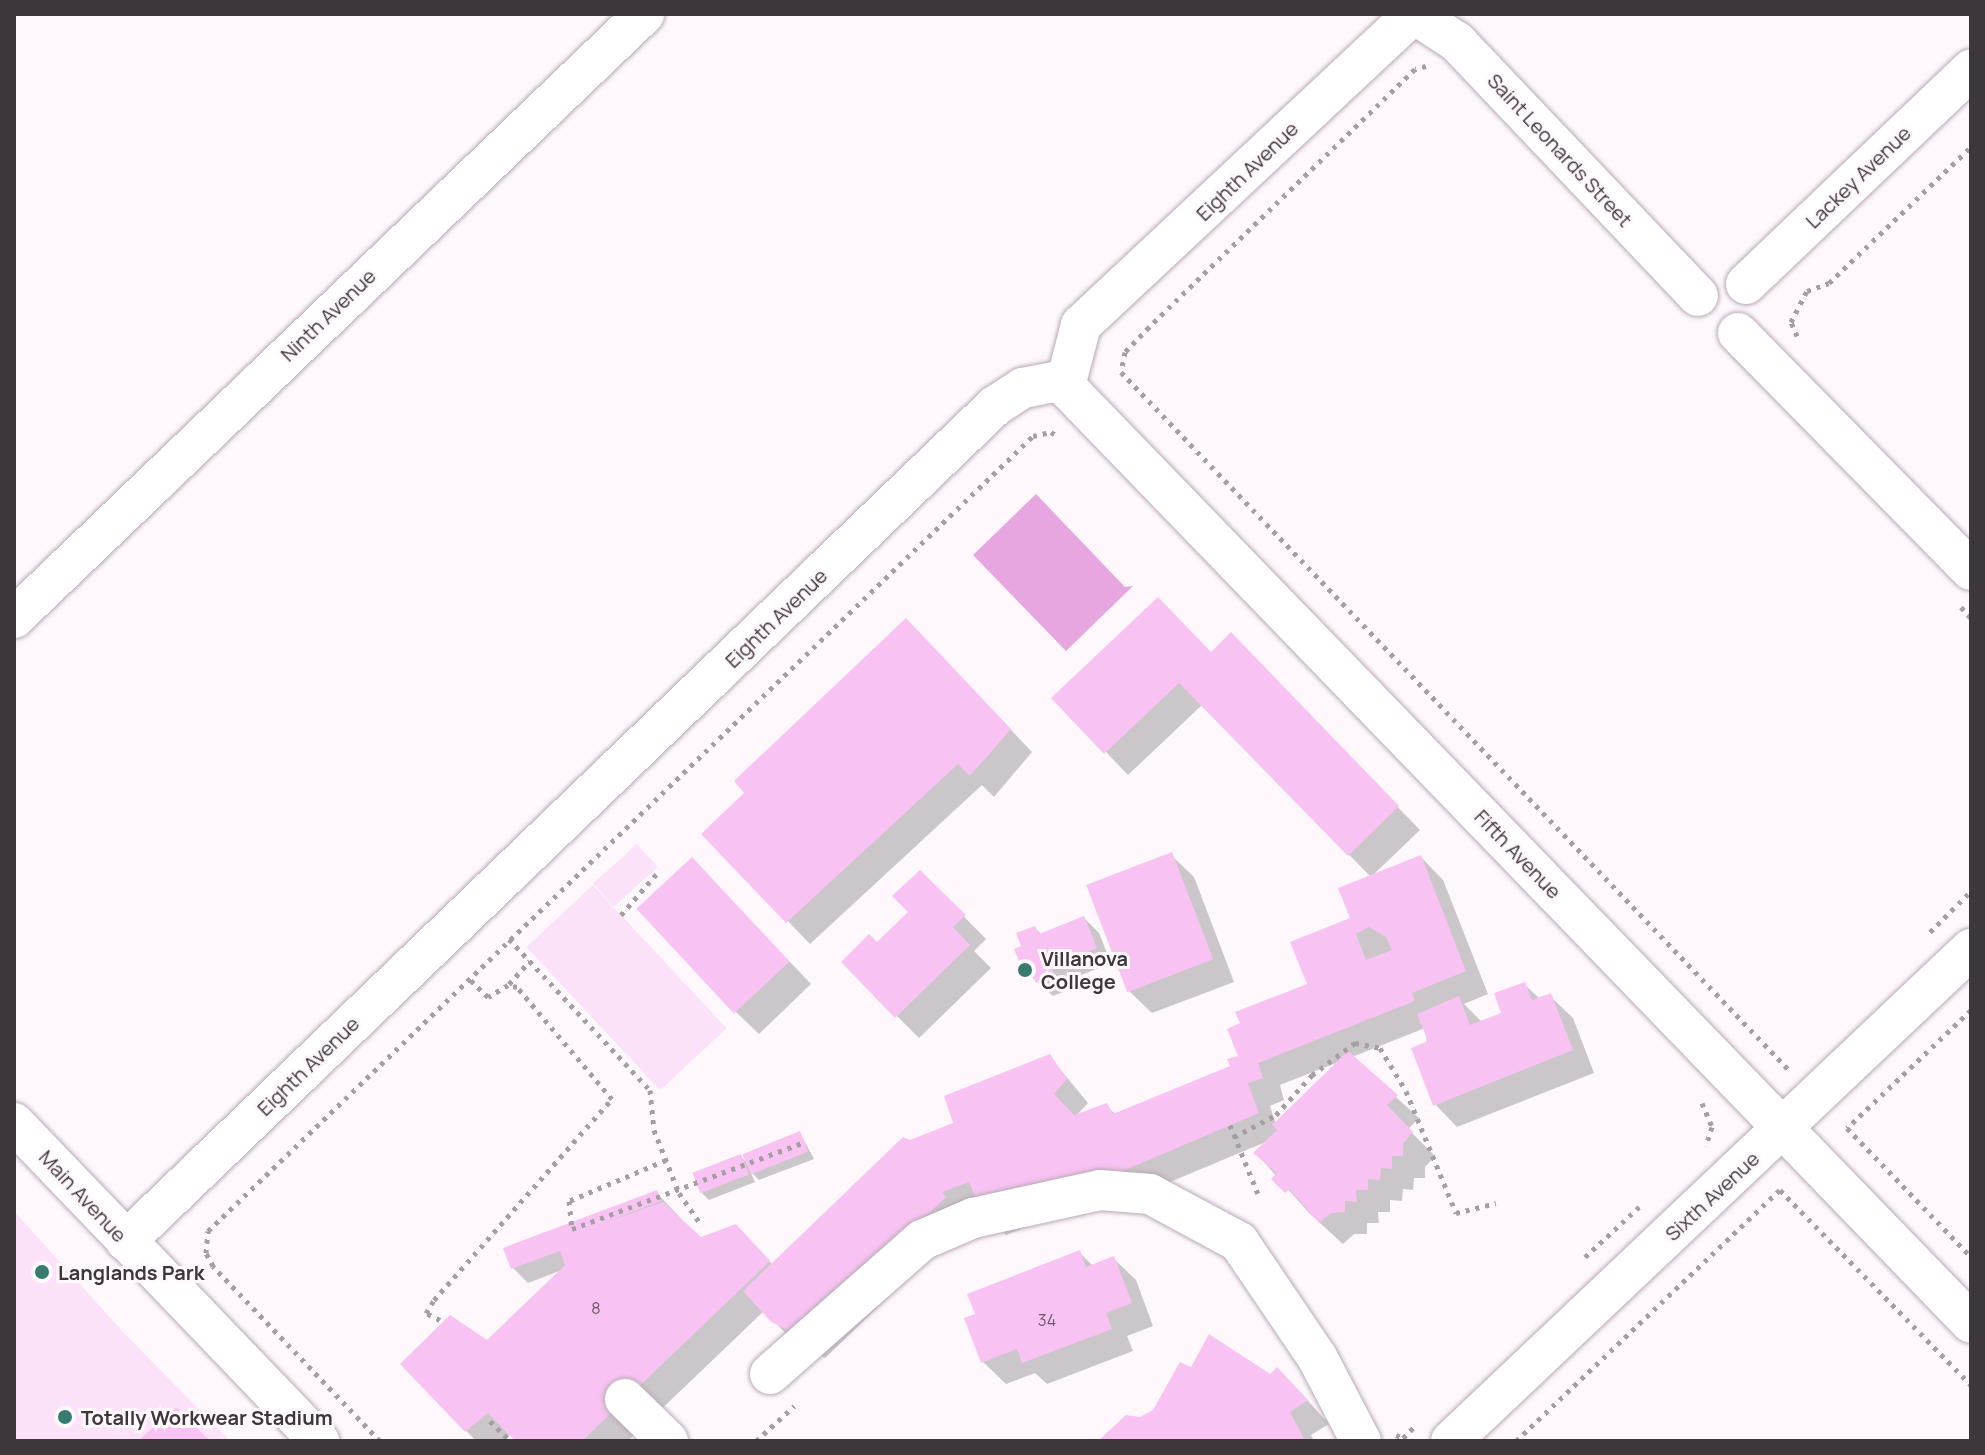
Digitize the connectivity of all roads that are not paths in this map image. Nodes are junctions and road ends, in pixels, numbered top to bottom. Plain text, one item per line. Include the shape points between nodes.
1 (644, 14) edge
2 (1414, 14) edge
3 (1971, 70) edge
4 (1746, 284) junction
5 (1698, 296) junction
6 (1738, 333) junction
7 (1065, 386) junction
8 (1961, 584) edge
9 (14, 618) edge
10 (1971, 949) edge
11 (14, 1123) edge
12 (1784, 1129) junction
13 (126, 1241) junction
14 (1971, 1323) edge
15 (770, 1374) dead end
16 (625, 1399) dead end
17 (319, 1441) edge
18 (668, 1441) edge
19 (1361, 1441) edge
20 (1451, 1441) edge

1 - 9 street, Ninth Avenue
2 - 5 street, Saint Leonards Street via 1457,42
2 - 7 street, Eighth Avenue via 1081,325
3 - 4 street, Lackey Avenue
4 - 5 street via 1736,278 1713,279
4 - 6 street via 1755,305 1747,326
5 - 6 street via 1695,307 1705,328 1715,334
6 - 8 street
7 - 12 street, Fifth Avenue
7 - 13 street, Eighth Avenue via 1038,382 995,406
10 - 12 street, Sixth Avenue
11 - 13 street, Main Avenue
12 - 14 street, Fifth Avenue
12 - 20 street, Sixth Avenue
13 - 17 street, Main Avenue
15 - 19 street via 922,1240 973,1218 1100,1190 1150,1194 1239,1242 1317,1357
16 - 18 street

